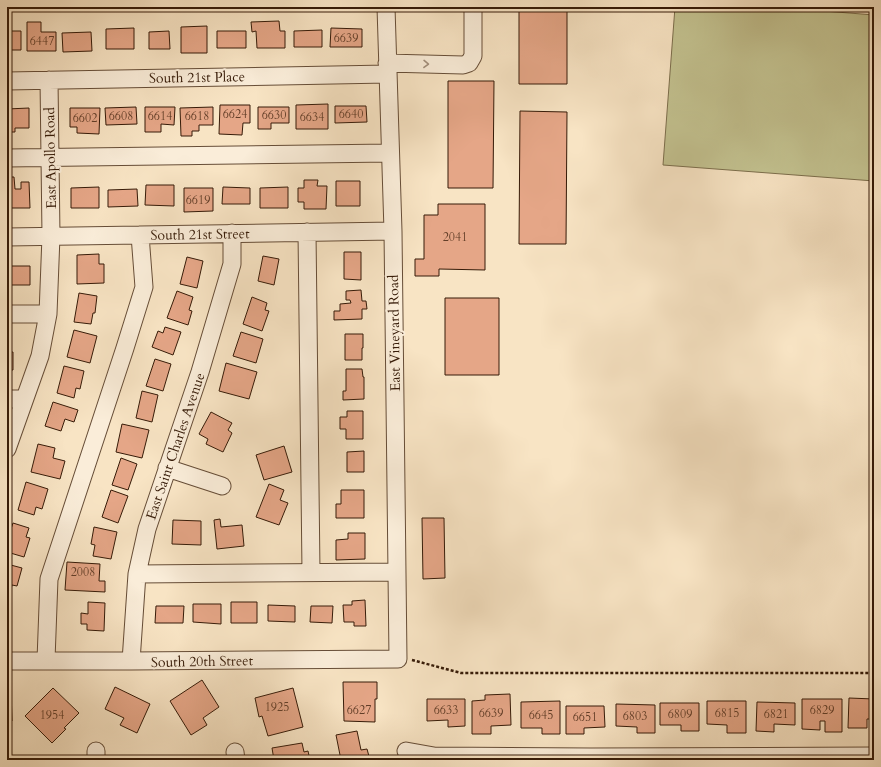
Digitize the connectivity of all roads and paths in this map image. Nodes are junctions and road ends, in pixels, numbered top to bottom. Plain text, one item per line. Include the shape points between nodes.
1 (386, 7) edge
2 (473, 7) edge
3 (387, 68) junction
4 (49, 80) junction
5 (7, 81) edge
6 (390, 153) junction
7 (50, 157) junction
8 (7, 158) edge
9 (393, 231) junction
10 (307, 232) junction
11 (232, 233) junction
12 (140, 235) junction
13 (51, 236) junction
14 (7, 237) edge
15 (7, 314) edge
16 (48, 314) junction
17 (7, 399) edge
18 (24, 399) junction
19 (7, 449) edge
20 (167, 468) junction
21 (222, 486) dead end
22 (311, 572) junction
23 (397, 572) junction
24 (137, 574) junction
25 (398, 659) junction
26 (46, 660) junction
27 (7, 661) edge
28 (131, 661) junction
29 (874, 673) edge
30 (406, 751) dead end
31 (874, 756) edge
32 (591, 758) edge
33 (745, 758) edge

1 - 3 street, East Vineyard Road
3 -> 2 street, South 21st Place via 469,63 473,56
3 - 4 street, South 21st Place
3 - 6 street, East Vineyard Road
4 - 5 street, South 21st Place
4 - 7 street, East Apollo Road
6 - 7 street
6 - 9 street, East Vineyard Road
7 - 8 street
7 - 13 street, East Apollo Road
9 - 10 street, South 21st Street
9 - 23 street, East Vineyard Road
10 - 11 street, South 21st Street
10 - 22 street
11 - 12 street, South 21st Street
11 - 20 street, East Saint Charles Avenue via 232,264 200,372
12 - 13 street, South 21st Street
12 - 26 street via 144,287 49,579
13 - 14 street, South 21st Street
13 - 16 street, East Apollo Road
15 - 16 street
16 - 18 street, East Apollo Road via 40,356
17 - 18 street
18 - 19 street, East Apollo Road
20 - 21 street
20 - 24 street, East Saint Charles Avenue via 146,529
22 - 23 street
22 - 24 street
23 - 25 street, East Vineyard Road
24 - 28 street, East Saint Charles Avenue
25 - 28 street, South 20th Street
25 - 29 path via 414,660 461,673
26 - 27 street, South 20th Street
26 - 28 street, South 20th Street
30 - 32 street via 434,756
31 - 33 street
32 - 33 street

